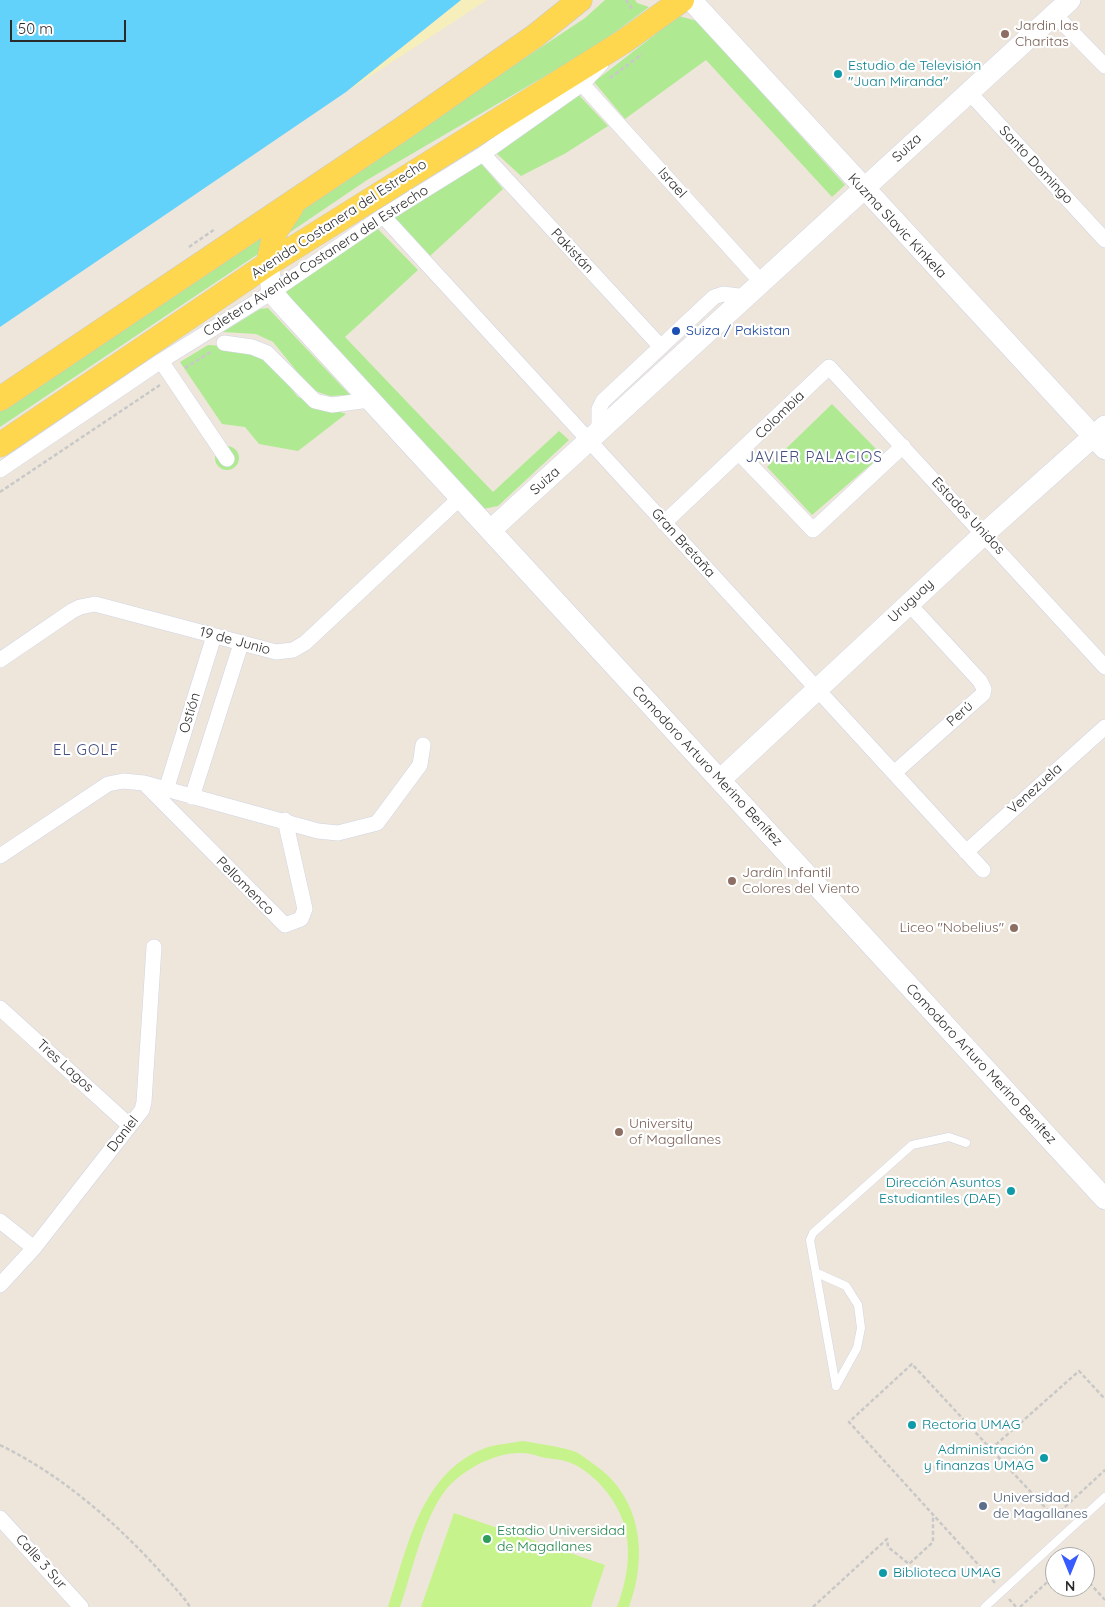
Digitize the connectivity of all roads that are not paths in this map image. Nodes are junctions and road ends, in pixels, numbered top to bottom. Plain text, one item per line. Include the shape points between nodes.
1 (580, 0) edge
2 (682, 0) edge
3 (691, 0) edge
4 (1070, 0) edge
5 (1054, 14) junction
6 (623, 42) junction
7 (1105, 66) edge
8 (582, 84) junction
9 (968, 91) junction
10 (483, 154) junction
11 (864, 190) junction
12 (299, 199) junction
13 (383, 216) junction
14 (1105, 240) edge
15 (268, 264) junction
16 (762, 283) junction
17 (272, 292) junction
18 (746, 297) junction
19 (224, 343) dead end
20 (660, 347) junction
21 (161, 361) junction
22 (829, 367) joint
23 (0, 398) edge
24 (369, 400) junction
25 (594, 436) junction
26 (1101, 437) edge
27 (0, 445) edge
28 (903, 446) junction
29 (739, 453) junction
30 (228, 459) dead end
31 (0, 470) edge
32 (461, 497) junction
33 (664, 523) junction
34 (491, 530) junction
35 (984, 534) junction
36 (909, 604) junction
37 (214, 636) junction
38 (241, 644) junction
39 (0, 660) edge
40 (1105, 667) edge
41 (817, 690) junction
42 (1105, 727) edge
43 (423, 745) dead end
44 (894, 773) junction
45 (720, 780) junction
46 (144, 783) junction
47 (166, 790) junction
48 (192, 797) junction
49 (285, 820) junction
50 (966, 852) junction
51 (0, 856) edge
52 (983, 870) dead end
53 (154, 947) dead end
54 (0, 1008) edge
55 (129, 1125) junction
56 (966, 1143) dead end
57 (1104, 1196) edge
58 (0, 1221) edge
59 (34, 1248) junction
60 (817, 1273) junction
61 (0, 1285) edge
62 (1105, 1496) edge
63 (0, 1518) edge
64 (81, 1607) edge
65 (985, 1607) edge

1 - 12 main road via 535,36
2 - 6 main road, Avenida Costanera del Estrecho
3 - 11 street, Kuzma Slavic Kinkela
4 - 5 street, Suiza
5 - 7 street
5 - 9 street, Suiza
6 - 8 street, Caletera Avenida Costanera del Estrecho
6 - 15 main road, Avenida Costanera del Estrecho
8 - 10 street, Caletera Avenida Costanera del Estrecho
8 - 16 street, Israel
9 - 11 street, Suiza
9 - 14 street, Santo Domingo
10 - 13 street, Caletera Avenida Costanera del Estrecho
10 - 20 street, Pakistán
11 - 16 street, Suiza
11 - 26 street, Kuzma Slavic Kinkela
12 - 15 main road via 275,232
12 - 23 main road
13 - 17 street, Caletera Avenida Costanera del Estrecho
13 - 25 street, Gran Bretaña
15 - 17 street
15 - 27 main road, Avenida Costanera del Estrecho
16 - 18 street, Suiza
17 - 21 street, Caletera Avenida Costanera del Estrecho
17 - 24 street, Comodoro Arturo Merino Benítez
18 - 20 street via 723,294 714,297
18 - 25 street, Suiza
19 - 24 street via 267,353 315,401 332,405
20 - 25 street via 603,401
21 - 30 street
21 - 31 street, Caletera Avenida Costanera del Estrecho
22 - 28 street, Estados Unidos
22 - 29 street, Colombia
24 - 32 street, Comodoro Arturo Merino Benítez
25 - 33 street, Gran Bretaña
25 - 34 street, Suiza
26 - 35 street, Uruguay
28 - 29 street via 814,530
28 - 35 street, Estados Unidos
29 - 33 street, Colombia
32 - 34 street, Comodoro Arturo Merino Benítez
32 - 38 street, 19 de Junio via 299,647 276,652
33 - 41 street, Gran Bretaña
34 - 45 street, Comodoro Arturo Merino Benítez
35 - 36 street, Uruguay
35 - 40 street, Estados Unidos
36 - 41 street, Uruguay
36 - 44 street, Perú via 984,689
37 - 38 street, 19 de Junio
37 - 39 street, 19 de Junio via 103,604 88,604 72,611
37 - 47 street, Ostión
38 - 48 street, Ostión
41 - 44 street, Gran Bretaña
41 - 45 street, Uruguay
42 - 50 street, Venezuela
43 - 49 street via 420,765 377,823 338,832 318,831
44 - 50 street, Gran Bretaña
45 - 57 street, Comodoro Arturo Merino Benítez
46 - 47 street
46 - 49 street, Pellomenco via 284,924 300,919 305,909
46 - 51 street via 123,781 108,784
47 - 48 street
48 - 49 street
50 - 52 street, Gran Bretaña
53 - 55 street, Daniel via 144,1102 142,1110
54 - 55 street, Tres Lagos
55 - 59 street, Daniel
56 - 60 lane via 949,1137 912,1145 816,1227 810,1240
58 - 59 street
59 - 61 street, Daniel
60 - 60 lane via 820,1292 836,1386 857,1348 861,1328 858,1305 846,1286
62 - 65 lane
63 - 64 street, Calle 3 Sur

